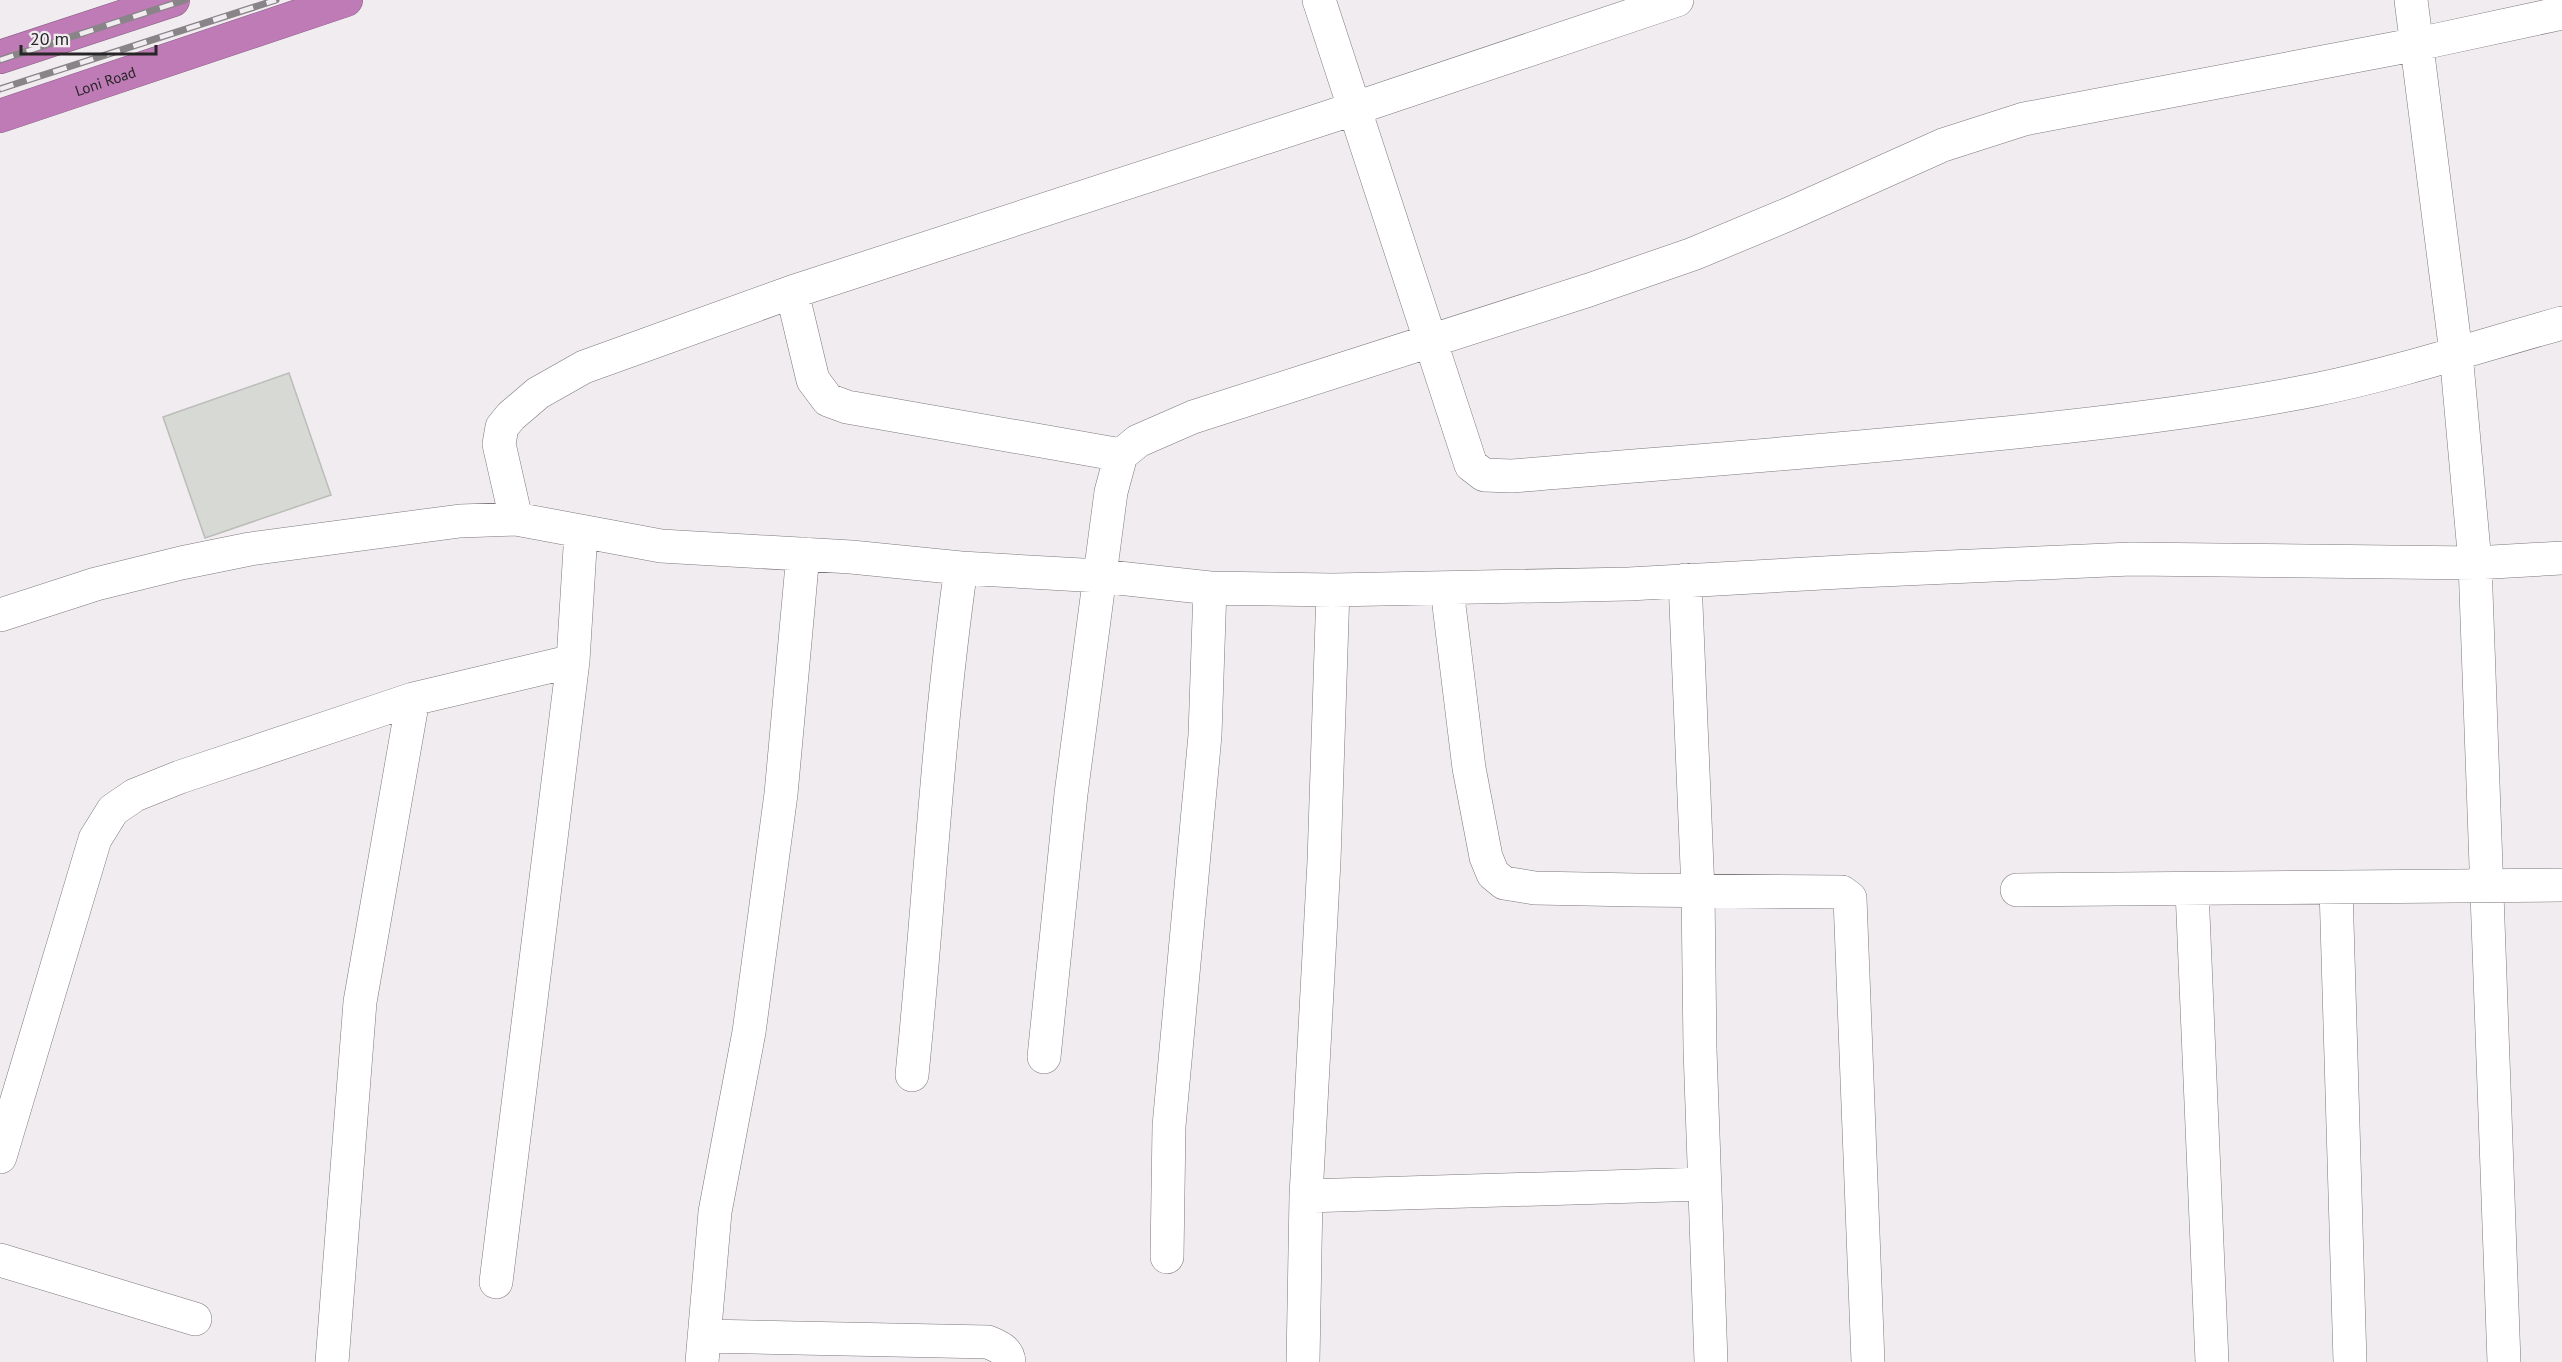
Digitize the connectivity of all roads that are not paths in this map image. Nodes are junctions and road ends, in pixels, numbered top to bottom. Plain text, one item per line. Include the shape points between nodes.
1 (173, 0) edge
2 (346, 0) edge
3 (1319, 0) edge
4 (1677, 0) edge
5 (2411, 0) edge
6 (2562, 13) edge
7 (2418, 44) junction
8 (0, 57) edge
9 (1353, 109) junction
10 (0, 116) edge
11 (792, 292) junction
12 (2562, 323) edge
13 (1432, 341) junction
14 (2456, 353) junction
15 (1121, 455) junction
16 (516, 519) junction
17 (581, 532) junction
18 (803, 554) junction
19 (2562, 558) edge
20 (2475, 563) junction
21 (961, 568) junction
22 (1100, 576) junction
23 (1685, 580) junction
24 (1210, 588) junction
25 (1447, 589) junction
26 (1333, 590) junction
27 (0, 615) edge
28 (573, 661) junction
29 (413, 699) junction
30 (2562, 885) edge
31 (2487, 887) junction
32 (2336, 888) junction
33 (2017, 890) dead end
34 (2192, 890) junction
35 (1698, 891) junction
36 (1044, 1057) dead end
37 (912, 1075) dead end
38 (0, 1157) edge
39 (1704, 1184) junction
40 (1306, 1196) junction
41 (1167, 1257) dead end
42 (0, 1260) edge
43 (496, 1282) dead end
44 (195, 1319) dead end
45 (704, 1349) edge
46 (332, 1362) edge
47 (1009, 1362) edge
48 (1303, 1362) edge
49 (1711, 1362) edge
50 (1868, 1362) edge
51 (2212, 1362) edge
52 (2350, 1362) edge
53 (2504, 1362) edge

1 - 8 highway
2 - 10 highway, Loni Road
3 - 9 street
4 - 9 street
5 - 7 street
6 - 7 street
7 - 13 street via 2024,119 1943,145 1693,254
7 - 14 street
9 - 11 street
9 - 13 street
11 - 15 street via 813,380 828,400 847,407
11 - 16 street via 584,367 538,393 502,427 499,444
12 - 14 street
13 - 14 street via 1471,465 1484,475 1512,476 2104,423 2316,389
13 - 15 street via 1193,417 1138,441
14 - 20 street
15 - 22 street via 1111,492
16 - 17 street
16 - 27 street via 460,521 250,549 96,584
17 - 18 street via 661,546
17 - 28 street
18 - 21 street
18 - 45 street via 781,794 749,1032 715,1212
19 - 20 street
20 - 23 street via 2131,559
20 - 31 street
21 - 22 street
21 - 37 street via 937,773
22 - 24 street
22 - 36 street via 1071,794
23 - 25 street
23 - 35 street
24 - 26 street
24 - 41 street via 1205,735 1170,1115
25 - 26 street
25 - 35 street via 1469,768 1486,857 1493,874 1504,883 1535,888
26 - 40 street via 1324,861
28 - 29 street
28 - 43 street
29 - 38 street via 180,777 135,795 113,810 95,839
29 - 46 street via 360,1002
30 - 31 street
31 - 32 street
31 - 53 street
32 - 34 street
32 - 52 street
33 - 34 street
34 - 51 street
35 - 39 street
35 - 50 street via 1842,892 1850,898
39 - 40 street
39 - 49 street
40 - 48 street
42 - 44 street
45 - 47 street via 988,1342 1000,1347

